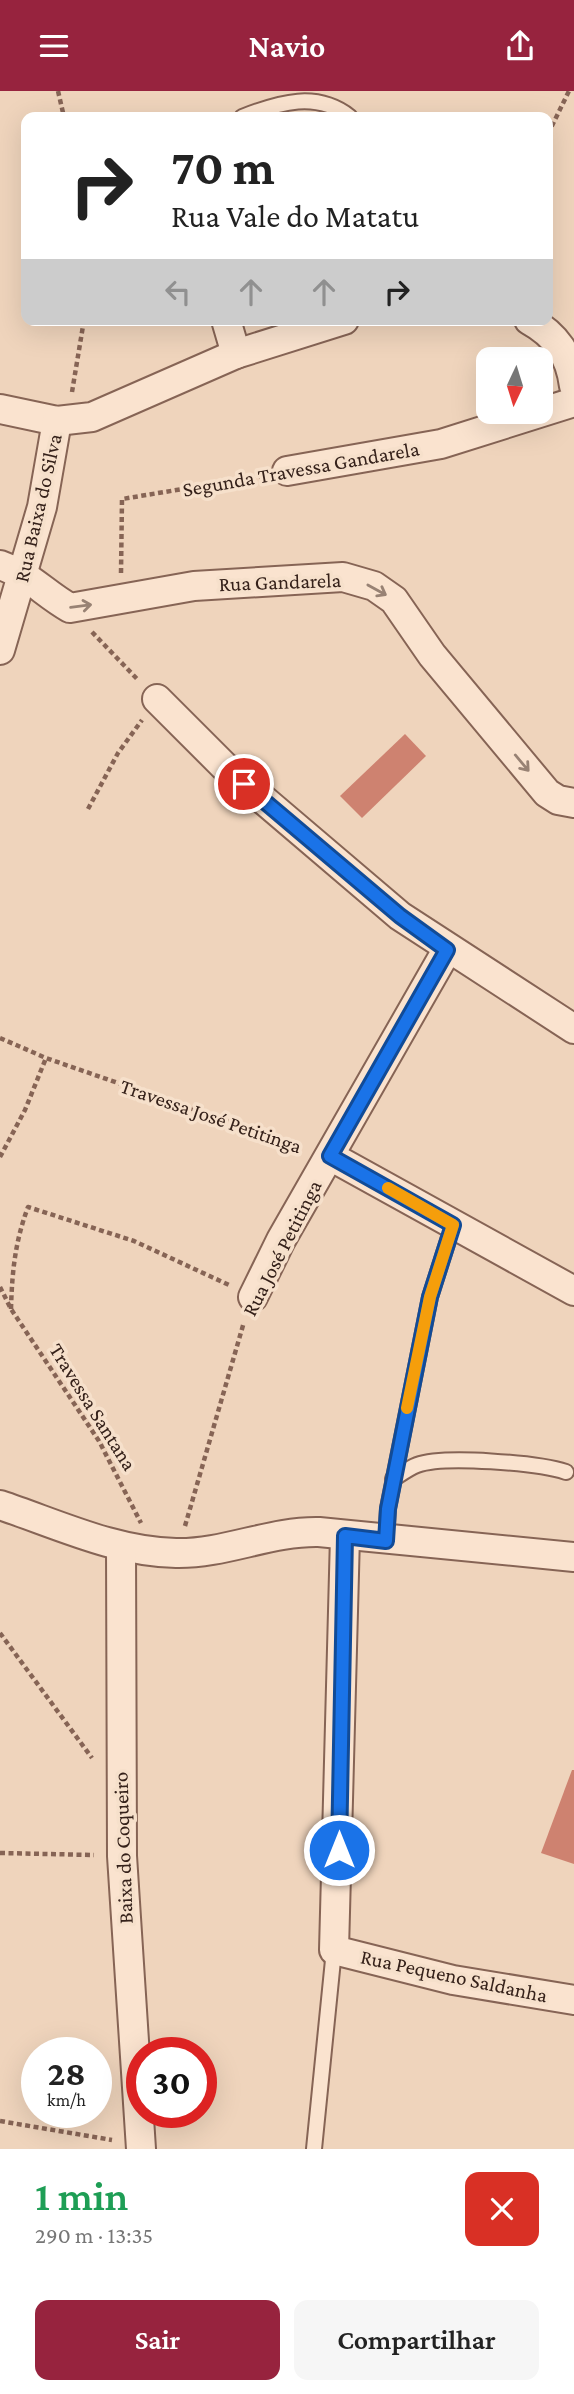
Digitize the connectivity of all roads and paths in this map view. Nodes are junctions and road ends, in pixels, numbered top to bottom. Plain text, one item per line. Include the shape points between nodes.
1 (58, 91) edge
2 (569, 91) edge
3 (63, 112) edge
4 (255, 112) edge
5 (343, 112) edge
6 (553, 124) edge
7 (84, 326) edge
8 (228, 326) edge
9 (325, 326) edge
10 (539, 326) edge
11 (236, 354) junction
12 (574, 386) edge
13 (574, 403) edge
14 (0, 409) edge
15 (57, 421) junction
16 (287, 471) joint
17 (13, 569) edge
18 (121, 598) junction
19 (69, 608) junction
20 (0, 650) edge
21 (157, 699) junction
22 (574, 803) edge
23 (88, 809) dead end
24 (447, 950) junction
25 (574, 1029) edge
26 (0, 1038) edge
27 (46, 1058) junction
28 (330, 1156) junction
29 (0, 1157) edge
30 (453, 1225) junction
31 (0, 1287) edge
32 (574, 1291) edge
33 (253, 1297) junction
34 (12, 1310) junction
35 (566, 1472) dead end
36 (393, 1479) junction
37 (0, 1505) edge
38 (345, 1536) junction
39 (386, 1541) junction
40 (133, 1548) junction
41 (177, 1553) junction
42 (574, 1557) edge
43 (0, 1633) edge
44 (120, 1787) junction
45 (0, 1853) edge
46 (122, 1856) junction
47 (334, 1949) junction
48 (574, 2000) edge
49 (0, 2121) edge
50 (141, 2146) edge
51 (314, 2149) edge

1 - 3 path
2 - 6 path
4 - 5 lane via 303,94 321,97
7 - 15 path via 73,390
8 - 11 street
9 - 11 street
10 - 12 street via 565,352
11 - 15 street via 92,417
13 - 16 street, Segunda Travessa Gandarela via 442,443
14 - 15 street, Rua Baixa do Silva
15 - 17 street, Rua Baixa do Silva via 48,480
16 - 18 path, Segunda Travessa Gandarela via 122,499
17 - 19 street
17 - 20 street, Rua Baixa do Silva
19 -> 18 street, Rua Gandarela
18 -> 22 street, Rua Gandarela via 194,586 299,578 343,577 374,586 394,600 432,655 547,793
19 - 21 path
21 - 23 path via 118,753
21 - 24 street via 225,767 400,916
24 - 25 street
24 - 28 street, Rua José Petitinga
26 - 27 path, Travessa José Petitinga
27 - 28 path, Travessa José Petitinga
27 - 29 path
28 - 30 street, Travessa José Petitinga
28 - 33 street, Rua José Petitinga
30 - 32 street, Travessa José Petitinga
30 - 36 lane via 430,1297
31 - 34 path, Travessa Santana
33 - 34 path via 134,1241 28,1207 12,1265
33 - 41 path, Rua José Petitinga
34 - 40 path, Travessa Santana via 67,1390 128,1493 139,1517
35 - 36 lane via 452,1461 418,1465
36 - 39 lane
37 - 40 street
38 - 39 street
38 - 41 street via 293,1532
38 - 47 street
39 - 42 street
40 - 41 street
40 - 44 street, Baixa do Coqueiro
43 - 44 path via 92,1759
44 - 46 street, Baixa do Coqueiro
45 - 46 path
46 - 50 street, Baixa do Coqueiro
47 - 48 street, Rua Pequeno Saldanha via 453,1980
47 - 51 lane
49 - 50 path

